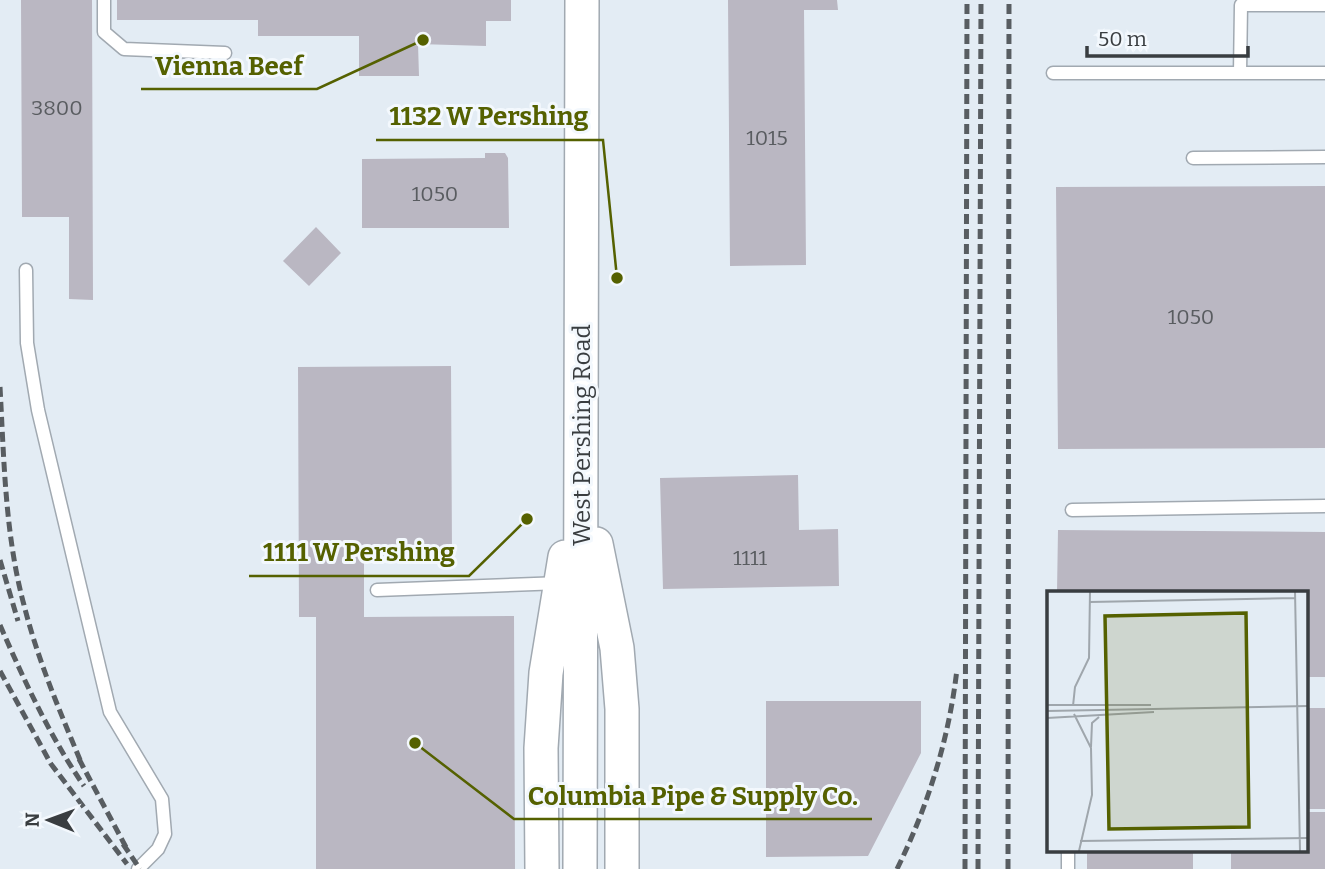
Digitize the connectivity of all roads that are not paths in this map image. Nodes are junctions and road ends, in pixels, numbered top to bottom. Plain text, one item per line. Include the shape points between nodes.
1 (104, 0) edge
2 (582, 0) edge
3 (1325, 5) edge
4 (225, 52) dead end
5 (1053, 73) dead end
6 (1240, 73) junction
7 (1325, 73) edge
8 (1325, 157) edge
9 (1193, 158) dead end
10 (26, 270) dead end
11 (582, 412) junction
12 (1325, 506) edge
13 (1072, 510) dead end
14 (561, 583) junction
15 (377, 590) dead end
16 (138, 869) edge
17 (542, 869) edge
18 (580, 869) edge
19 (622, 869) edge

1 - 4 lane via 104,32 124,49
2 - 11 main road, West Pershing Road
3 - 6 lane via 1241,5
5 - 6 lane
6 - 7 lane
8 - 9 lane
10 - 16 lane via 27,343 38,410 110,712 162,799 165,834 158,849
11 - 14 main road
11 - 18 main road, West Pershing Road
11 - 19 main road via 595,542 617,648 622,709
12 - 13 lane
14 - 15 lane
14 - 17 main road via 544,698

